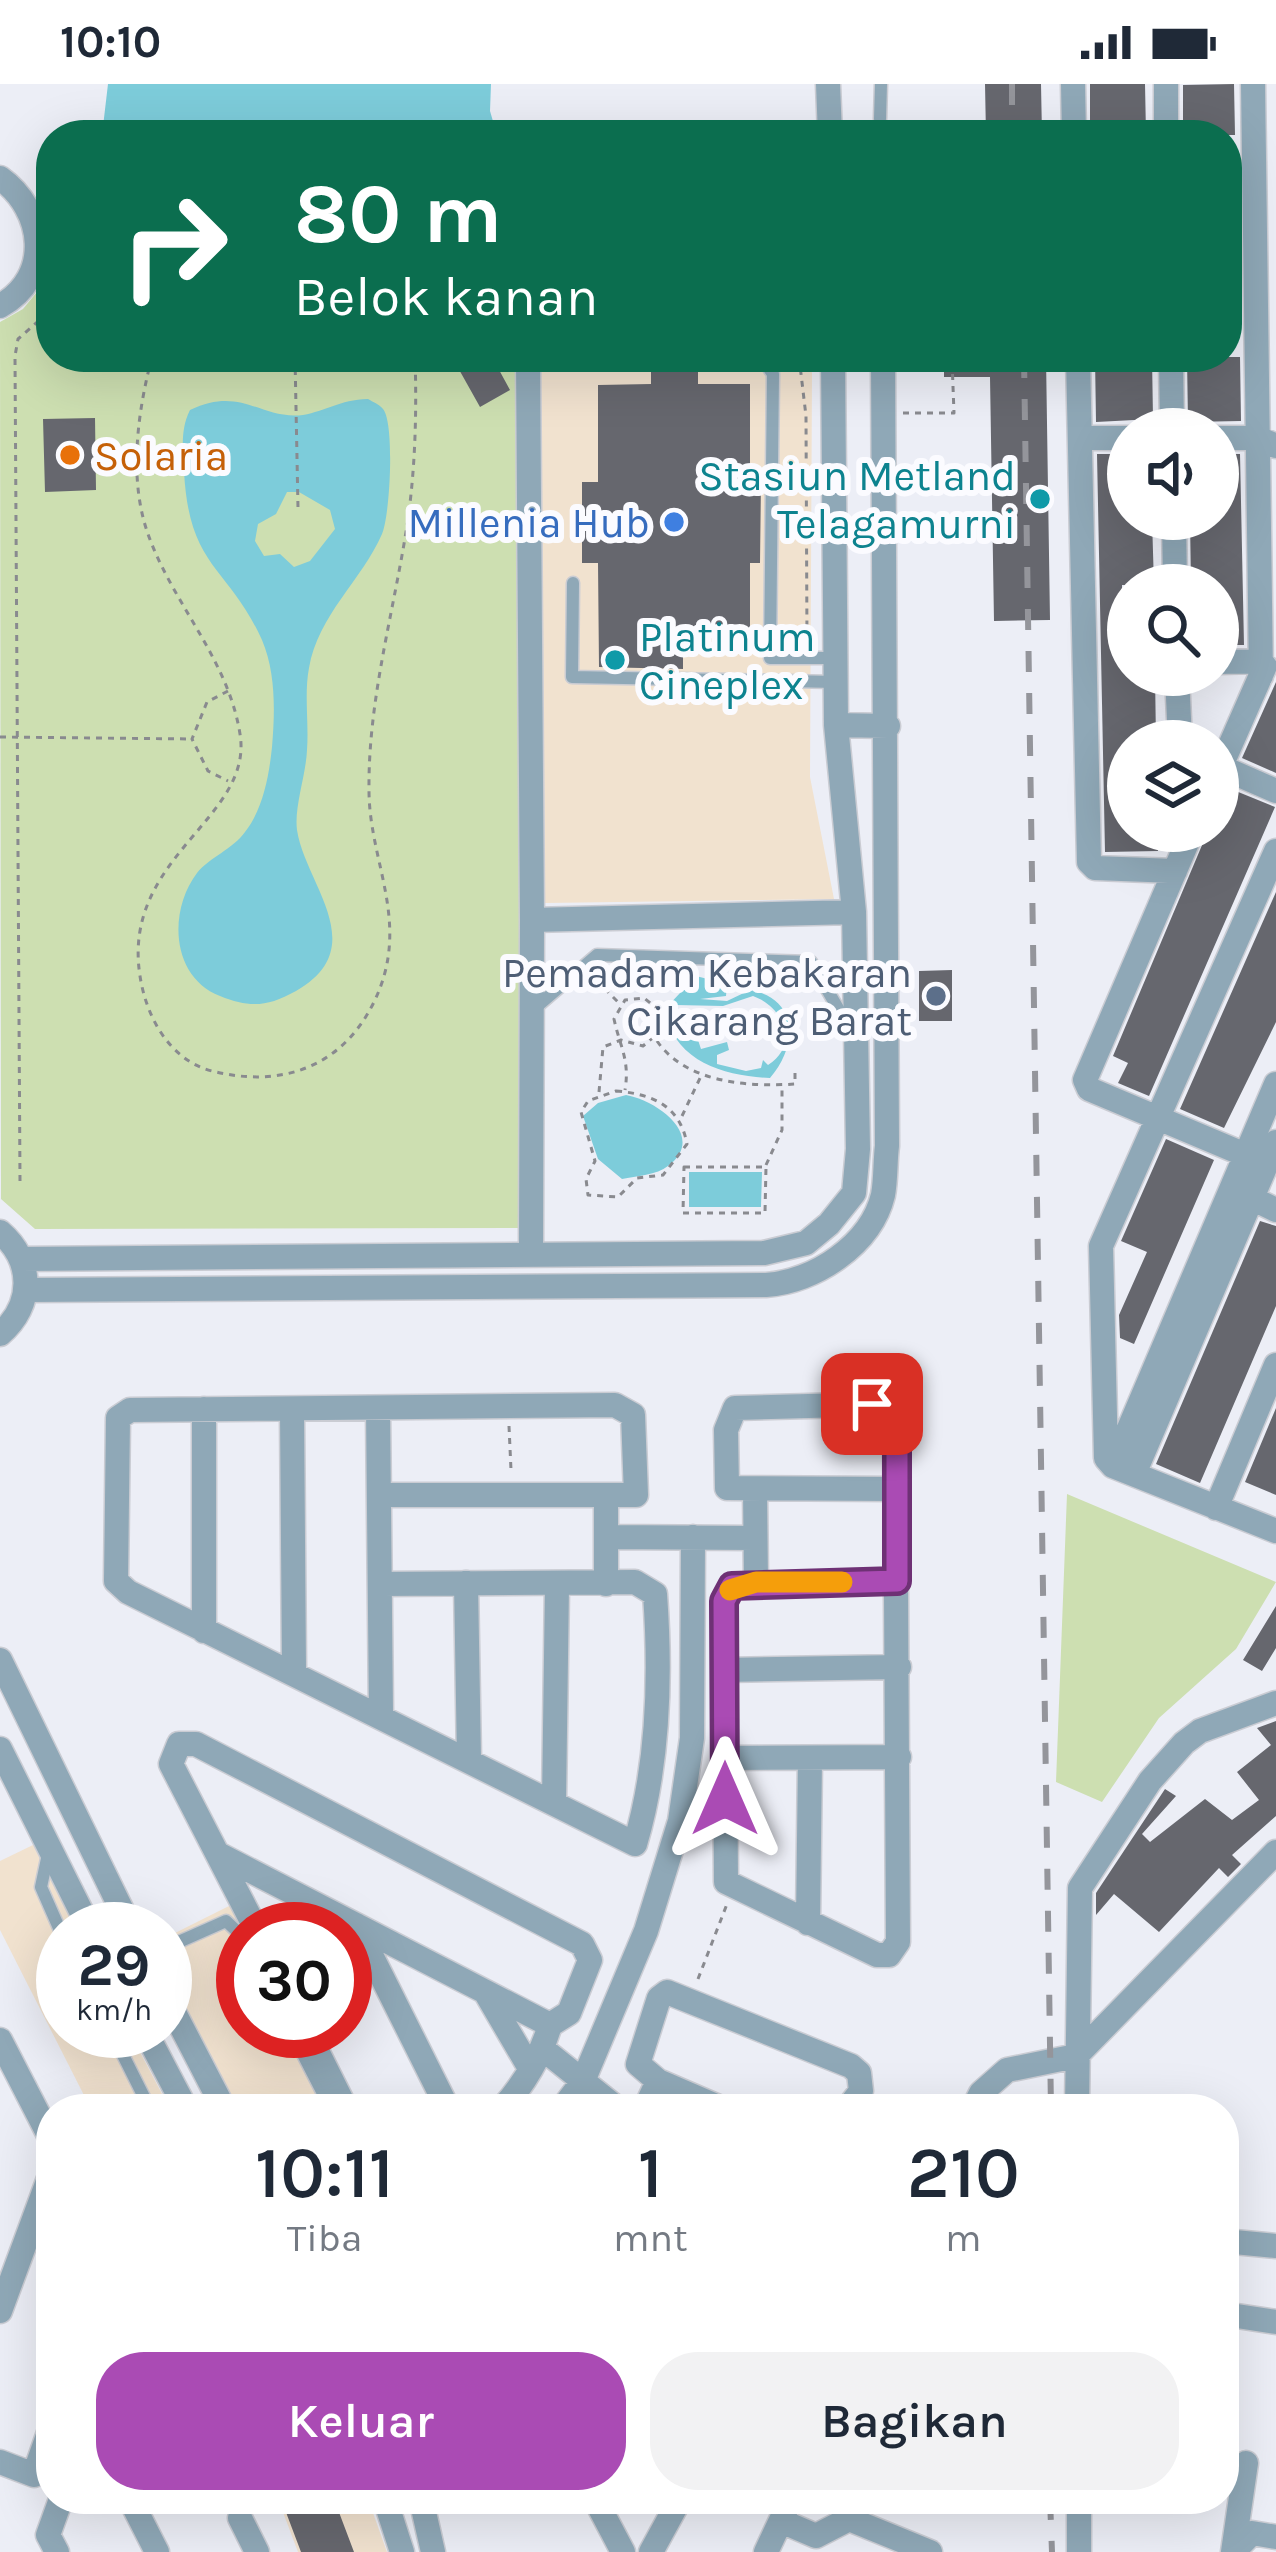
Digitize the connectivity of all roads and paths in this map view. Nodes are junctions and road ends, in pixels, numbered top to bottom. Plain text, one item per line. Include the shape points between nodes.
1 (828, 84) edge
2 (880, 84) edge
3 (1073, 84) edge
4 (1166, 84) edge
5 (1253, 84) edge
6 (880, 119) dead end
7 (829, 120) edge
8 (1074, 120) edge
9 (1166, 120) edge
10 (0, 178) edge
11 (1276, 198) edge
12 (36, 215) edge
13 (1255, 246) junction
14 (36, 267) edge
15 (0, 306) edge
16 (36, 323) edge
17 (149, 372) edge
18 (296, 372) edge
19 (414, 372) edge
20 (528, 372) edge
21 (771, 372) edge
22 (801, 372) edge
23 (833, 372) edge
24 (883, 372) edge
25 (952, 372) edge
26 (1078, 372) edge
27 (1171, 372) edge
28 (1172, 408) edge
29 (883, 413) junction
30 (1080, 438) junction
31 (1107, 438) edge
32 (1239, 439) edge
33 (1270, 441) edge
34 (298, 508) dead end
35 (573, 583) dead end
36 (808, 658) junction
37 (1266, 659) edge
38 (836, 670) junction
39 (228, 692) junction
40 (1239, 724) edge
41 (836, 725) junction
42 (888, 726) junction
43 (0, 737) edge
44 (17, 737) junction
45 (192, 739) junction
46 (1239, 777) edge
47 (230, 782) junction
48 (1276, 791) edge
49 (1276, 851) edge
50 (1182, 852) edge
51 (1175, 872) junction
52 (854, 912) junction
53 (532, 920) junction
54 (583, 967) junction
55 (620, 1004) junction
56 (532, 1011) junction
57 (656, 1039) junction
58 (621, 1040) junction
59 (857, 1041) junction
60 (795, 1070) dead end
61 (702, 1074) junction
62 (1276, 1084) edge
63 (782, 1085) junction
64 (624, 1091) junction
65 (599, 1094) junction
66 (1160, 1117) junction
67 (680, 1119) junction
68 (1263, 1153) edge
69 (679, 1160) junction
70 (683, 1167) junction
71 (766, 1167) junction
72 (20, 1181) dead end
73 (1242, 1193) junction
74 (1276, 1210) edge
75 (0, 1232) edge
76 (531, 1255) junction
77 (22, 1259) junction
78 (26, 1290) junction
79 (0, 1334) edge
80 (1276, 1365) edge
81 (508, 1406) junction
82 (378, 1408) junction
83 (204, 1409) junction
84 (292, 1410) junction
85 (1124, 1470) junction
86 (755, 1489) junction
87 (898, 1489) junction
88 (512, 1494) junction
89 (382, 1495) junction
90 (606, 1495) junction
91 (1216, 1508) junction
92 (1276, 1532) edge
93 (607, 1537) junction
94 (693, 1537) junction
95 (755, 1538) junction
96 (897, 1581) junction
97 (756, 1582) junction
98 (466, 1583) junction
99 (382, 1584) junction
100 (606, 1584) junction
101 (556, 1585) junction
102 (204, 1630) junction
103 (0, 1660) edge
104 (899, 1667) junction
105 (724, 1670) junction
106 (294, 1671) junction
107 (1276, 1703) edge
108 (381, 1714) junction
109 (1, 1754) edge
110 (899, 1757) junction
111 (725, 1758) junction
112 (810, 1758) junction
113 (469, 1760) junction
114 (554, 1802) junction
115 (50, 1850) junction
116 (1276, 1852) edge
117 (218, 1854) junction
118 (47, 1902) edge
119 (76, 1902) edge
120 (118, 1902) edge
121 (242, 1902) edge
122 (311, 1902) edge
123 (724, 1915) dead end
124 (808, 1923) junction
125 (372, 1933) edge
126 (372, 1957) edge
127 (701, 1970) dead end
128 (485, 1991) junction
129 (192, 2047) edge
130 (540, 2047) junction
131 (2, 2054) edge
132 (1076, 2056) junction
133 (124, 2058) edge
134 (159, 2058) edge
135 (305, 2058) edge
136 (320, 2058) edge
137 (583, 2081) junction
138 (658, 2081) junction
139 (142, 2094) edge
140 (178, 2094) edge
141 (216, 2094) edge
142 (323, 2094) edge
143 (338, 2094) edge
144 (440, 2094) edge
145 (515, 2094) edge
146 (573, 2094) edge
147 (599, 2094) edge
148 (652, 2094) edge
149 (688, 2094) edge
150 (859, 2094) edge
151 (980, 2094) edge
152 (1077, 2094) edge
153 (36, 2113) edge
154 (36, 2214) edge
155 (1239, 2242) edge
156 (1276, 2246) edge
157 (0, 2311) edge
158 (1239, 2316) edge
159 (1276, 2322) edge
160 (0, 2462) edge
161 (1246, 2463) dead end
162 (36, 2476) edge
163 (1239, 2511) edge
164 (56, 2514) edge
165 (138, 2514) edge
166 (390, 2514) edge
167 (424, 2514) edge
168 (603, 2514) edge
169 (672, 2514) edge
170 (784, 2514) edge
171 (791, 2514) edge
172 (1078, 2514) edge
173 (1239, 2514) edge
174 (240, 2518) dead end
175 (1276, 2537) edge
176 (57, 2552) edge
177 (157, 2552) edge
178 (257, 2552) edge
179 (402, 2552) edge
180 (433, 2552) edge
181 (623, 2552) edge
182 (651, 2552) edge
183 (766, 2552) edge
184 (930, 2552) edge
185 (1079, 2552) edge
186 (1233, 2552) edge

1 - 7 street
2 - 6 lane
3 - 8 street
4 - 9 street
5 - 13 street
10 - 12 street
11 - 13 street
13 - 33 street
14 - 15 street
16 - 44 path via 18,339 15,356
17 - 39 path via 138,425 146,527
18 - 34 path
19 - 47 path via 406,534 368,758 384,864 387,968 347,1038 314,1065 278,1079 201,1068 172,1047 150,1017 139,973 146,901
20 - 53 street
21 - 36 lane via 770,658
22 - 36 path
23 - 38 street
24 - 29 street
25 - 29 path, bridge via 954,413
26 - 30 street
27 - 28 street
29 - 42 street
30 - 31 street
30 - 51 street via 1089,862
32 - 33 street
33 - 37 street
35 - 38 lane via 572,677
36 - 38 lane
37 - 40 street
38 - 41 street
39 - 45 path via 207,702
39 - 47 path via 241,736
41 - 42 street
41 - 52 street
42 - 78 street via 883,1198 850,1247 827,1265 766,1285
43 - 44 path
44 - 45 path
44 - 72 path
45 - 47 path via 208,771
46 - 48 street
49 - 66 street
50 - 51 street
51 - 66 street via 1085,1080 1089,1089
52 - 53 street
52 - 59 street
53 - 56 street
54 - 55 path
54 - 56 lane
54 - 59 lane via 597,955 811,962
55 - 57 path via 654,1001 663,1019
55 - 58 path via 614,1019
56 - 76 street
57 - 58 path via 643,1046
57 - 61 path
58 - 64 path via 629,1065
58 - 65 path via 603,1047
59 - 76 street via 854,1193 806,1243 764,1253
60 - 63 path via 795,1084
61 - 63 path
61 - 67 path
62 - 68 street
63 - 71 path via 782,1130
64 - 65 path
64 - 67 path via 648,1096
65 - 69 path via 581,1112 595,1161 588,1195 618,1197 628,1183 663,1175
66 - 68 street
66 - 85 street via 1101,1246 1105,1453
67 - 69 path via 687,1144
68 - 73 street
69 - 70 path
70 - 71 path
70 - 71 path via 683,1213 765,1213
73 - 74 street
73 - 85 street
75 - 77 street
76 - 77 street
77 - 78 street
78 - 79 street via 15,1321
80 - 91 street
81 - 82 street
81 - 88 path
81 - 90 street via 615,1405 634,1414 636,1495
82 - 84 street
82 - 89 street
83 - 84 street
83 - 102 street
83 - 102 street via 130,1410 118,1418 116,1581
84 - 106 street
85 - 91 street
86 - 87 street
86 - 87 street via 727,1489 726,1430 735,1408 872,1404 895,1414
86 - 95 street
87 - 96 street
88 - 89 street
88 - 90 street
89 - 99 street
90 - 93 street
91 - 92 street
93 - 94 street
93 - 100 street
94 - 95 street
94 - 137 street via 692,1738 680,1821 662,1889
95 - 97 street
96 - 97 street
96 - 104 street
97 - 105 street via 732,1586 724,1601
98 - 99 street
98 - 101 street
98 - 113 street
99 - 108 street
100 - 101 street
100 - 114 street via 635,1582 655,1594 650,1796 635,1844
101 - 114 street
102 - 106 street
103 - 120 street
104 - 105 street
104 - 110 street
105 - 111 street
106 - 108 street
107 - 132 street via 1184,1743 1088,1867 1076,1908
108 - 113 street
109 - 115 street
110 - 112 street
110 - 124 street via 896,1949 863,1952
111 - 112 street
111 - 124 street via 725,1882
112 - 124 street
113 - 114 street
115 - 118 lane via 40,1887
115 - 119 street
116 - 132 street
117 - 121 street
117 - 122 street
117 - 130 street via 171,1764 179,1744 196,1744 583,1944 590,1960 569,2013
123 - 127 path
125 - 128 street
126 - 144 street
128 - 130 street
128 - 130 street
129 - 141 street
130 - 137 street
130 - 145 street
131 - 153 street
132 - 151 street via 1007,2070
132 - 152 street
133 - 139 lane
134 - 140 street
135 - 142 lane
136 - 143 street
137 - 146 street
137 - 147 street
138 - 148 street
138 - 149 street
138 - 150 street via 638,2055 659,1998 677,1993 851,2066
154 - 157 street
155 - 156 street
158 - 159 street
160 - 162 street
161 - 163 street
164 - 176 street via 48,2535
165 - 177 street
166 - 179 street
167 - 180 street
168 - 181 street
169 - 182 street
170 - 183 street
171 - 184 street via 817,2536 849,2518
172 - 185 street
173 - 186 street
174 - 178 street
175 - 186 street via 1252,2533

